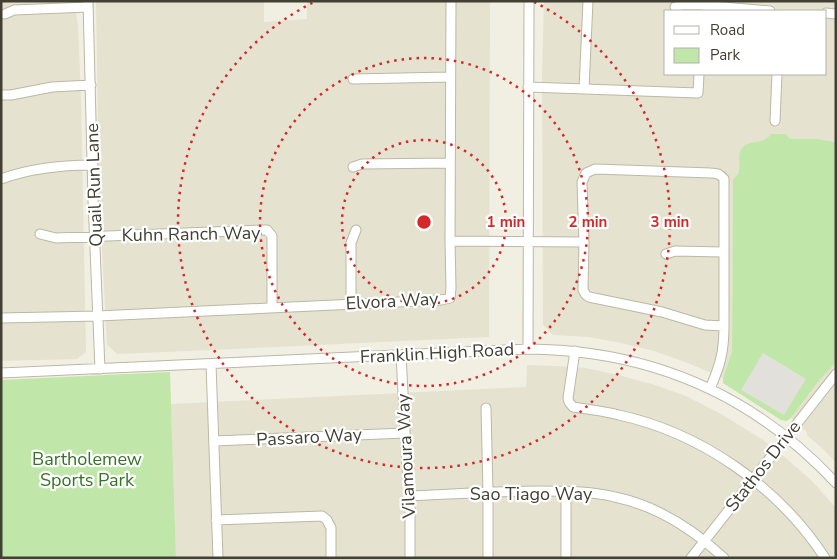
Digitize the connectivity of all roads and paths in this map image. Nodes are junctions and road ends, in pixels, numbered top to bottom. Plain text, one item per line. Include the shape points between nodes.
1 (451, 1) edge
2 (529, 1) edge
3 (588, 1) edge
4 (88, 4) edge
5 (675, 7) dead end
6 (700, 8) edge
7 (747, 10) edge
8 (5, 14) dead end
9 (699, 75) edge
10 (777, 75) edge
11 (450, 77) junction
12 (353, 78) dead end
13 (90, 85) junction
14 (528, 87) junction
15 (584, 89) junction
16 (1, 95) edge
17 (775, 121) dead end
18 (450, 163) junction
19 (93, 165) junction
20 (353, 167) dead end
21 (1, 179) edge
22 (356, 230) dead end
23 (40, 234) dead end
24 (95, 236) junction
25 (450, 241) junction
26 (528, 241) junction
27 (584, 242) junction
28 (724, 252) junction
29 (666, 254) dead end
30 (351, 304) junction
31 (272, 308) junction
32 (98, 316) junction
33 (1, 318) edge
34 (724, 326) junction
35 (528, 349) junction
36 (575, 351) junction
37 (401, 355) junction
38 (211, 364) junction
39 (100, 369) junction
40 (1, 373) edge
41 (836, 374) edge
42 (710, 389) junction
43 (486, 408) dead end
44 (405, 433) junction
45 (786, 437) junction
46 (214, 441) junction
47 (753, 480) junction
48 (836, 483) edge
49 (566, 491) junction
50 (488, 492) junction
51 (410, 496) junction
52 (216, 520) junction
53 (704, 541) junction
54 (218, 558) edge
55 (331, 558) edge
56 (410, 558) edge
57 (488, 558) edge
58 (566, 558) edge
59 (691, 558) edge
60 (724, 558) edge
61 (825, 558) edge

1 - 11 street, Elvora Way
2 - 14 street
3 - 15 street
4 - 8 street via 14,10
4 - 13 street, Quail Run Lane
5 - 6 street
6 - 7 street
9 - 15 street via 698,93
10 - 17 street
11 - 12 street
11 - 18 street, Elvora Way
13 - 16 street
13 - 19 street, Quail Run Lane
14 - 15 street
14 - 26 street
18 - 20 street via 362,164
18 - 25 street, Elvora Way
19 - 21 street via 50,167
19 - 24 street, Quail Run Lane
22 - 30 street via 351,243
23 - 24 street via 56,238
24 - 31 street, Kuhn Ranch Way via 267,230 272,236
24 - 32 street, Quail Run Lane
25 - 26 street
25 - 30 street, Elvora Way via 450,298
26 - 27 street
26 - 35 street
27 - 28 street via 582,182 586,173 595,170 718,173 724,179
27 - 34 street via 583,290 589,297 662,312 705,325
28 - 29 street via 675,251
28 - 34 street
30 - 31 street, Elvora Way
31 - 32 street, Elvora Way
32 - 33 street, Elvora Way
32 - 39 street, Quail Run Lane
34 - 42 street via 720,366
35 - 36 street, Franklin High Road
35 - 37 street, Franklin High Road
36 - 42 street, Franklin High Road via 644,364
36 - 47 street via 568,398 573,407 619,414 672,432 714,453
37 - 38 street, Franklin High Road
37 - 44 street, Vilamoura Way
38 - 39 street, Franklin High Road
38 - 46 street
39 - 40 street, Franklin High Road
41 - 45 street, Stathos Drive
42 - 45 street, Franklin High Road via 742,406
43 - 50 street
44 - 46 street, Passaro Way
44 - 51 street, Vilamoura Way
45 - 47 street, Stathos Drive
45 - 48 street, Franklin High Road
46 - 52 street
47 - 53 street, Stathos Drive
47 - 61 street via 793,517
49 - 50 street, Sao Tiago Way
49 - 53 street, Sao Tiago Way via 602,494 631,501 671,518
49 - 58 street
50 - 51 street, Sao Tiago Way
50 - 57 street
51 - 56 street, Vilamoura Way
52 - 54 street
52 - 55 street via 322,516 331,528
53 - 59 street, Stathos Drive
53 - 60 street, Sao Tiago Way

